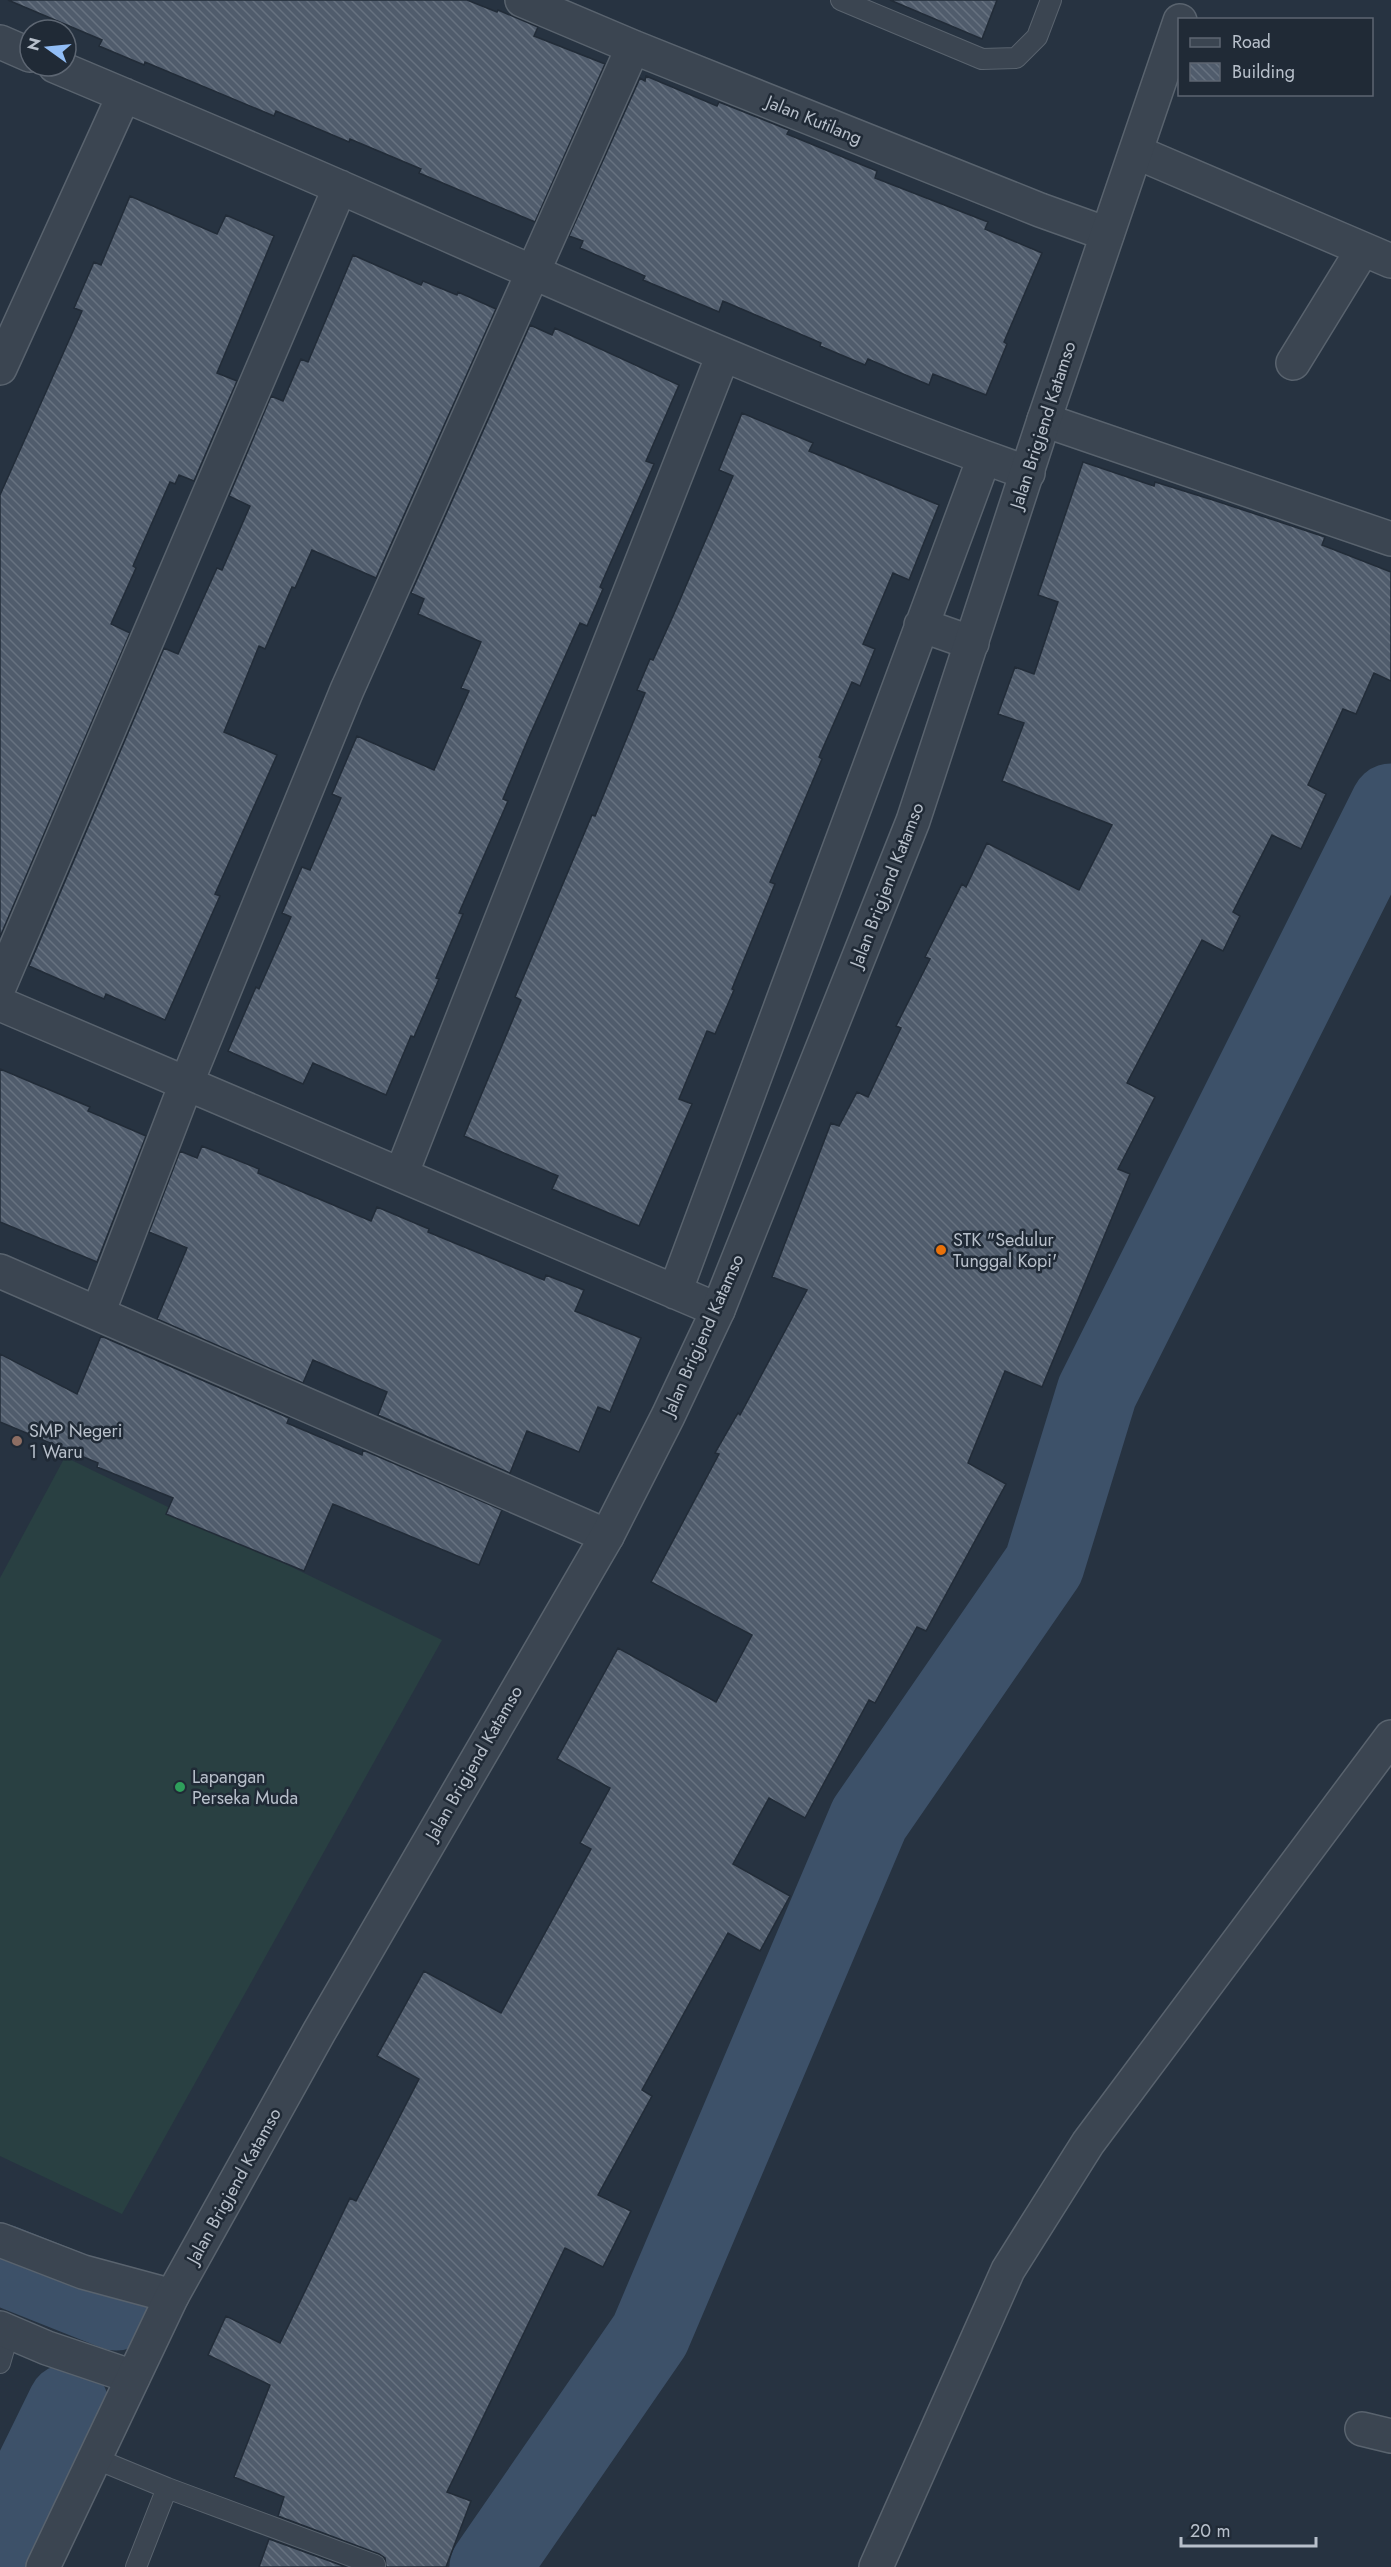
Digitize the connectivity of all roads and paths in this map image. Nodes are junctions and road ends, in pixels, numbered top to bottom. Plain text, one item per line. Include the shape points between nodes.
1 (522, 0) edge
2 (841, 0) edge
3 (1051, 0) edge
4 (1186, 0) edge
5 (1181, 18) edge
6 (1178, 26) edge
7 (0, 42) edge
8 (633, 47) junction
9 (18, 50) edge
10 (78, 76) edge
11 (124, 95) junction
12 (1136, 152) junction
13 (340, 187) junction
14 (1107, 234) junction
15 (1377, 255) edge
16 (531, 271) junction
17 (723, 355) junction
18 (1293, 363) dead end
19 (0, 368) edge
20 (1044, 420) junction
21 (984, 458) junction
22 (1028, 474) junction
23 (1391, 539) edge
24 (921, 625) junction
25 (972, 643) junction
26 (0, 985) edge
27 (0, 1004) edge
28 (186, 1083) junction
29 (401, 1175) junction
30 (0, 1271) edge
31 (675, 1292) junction
32 (718, 1310) junction
33 (98, 1313) junction
34 (607, 1536) junction
35 (1389, 1743) edge
36 (0, 2240) edge
37 (157, 2292) junction
38 (4, 2330) edge
39 (0, 2363) edge
40 (123, 2373) junction
41 (94, 2458) junction
42 (166, 2488) junction
43 (43, 2567) edge
44 (136, 2567) edge
45 (374, 2567) edge
46 (876, 2567) edge

1 - 8 street, Jalan Kutilang
2 - 3 lane via 982,59 1016,58 1037,37
4 - 5 street, Jalan Brigjend Katamso
6 - 12 street, Jalan Brigjend Katamso
7 - 9 street
8 - 14 street, Jalan Kutilang
8 - 16 street
10 - 11 street
11 - 13 street
11 - 19 street
12 - 14 street, Jalan Brigjend Katamso
12 - 15 street
13 - 16 street
13 - 26 street
14 - 20 street, Jalan Brigjend Katamso
15 - 18 street
16 - 17 street
16 - 28 street via 347,690
17 - 21 street
17 - 29 street
20 - 22 street, Jalan Brigjend Katamso
20 - 23 street
21 - 22 street
21 - 24 street
22 - 25 street, Jalan Brigjend Katamso
24 - 25 street
24 - 31 street
25 - 32 street, Jalan Brigjend Katamso via 913,821
27 - 28 street
28 - 29 street
28 - 33 street
29 - 31 street
30 - 33 street
31 - 32 street
32 - 34 street, Jalan Brigjend Katamso
33 - 34 street
34 - 37 street, Jalan Brigjend Katamso via 319,2032
35 - 46 street via 1088,2143 1008,2270
36 - 37 street via 83,2272
37 - 40 street, Jalan Brigjend Katamso
38 - 39 lane
38 - 40 street
40 - 41 street, Jalan Brigjend Katamso
41 - 42 lane
41 - 43 street, Jalan Brigjend Katamso
42 - 44 lane
42 - 45 lane

